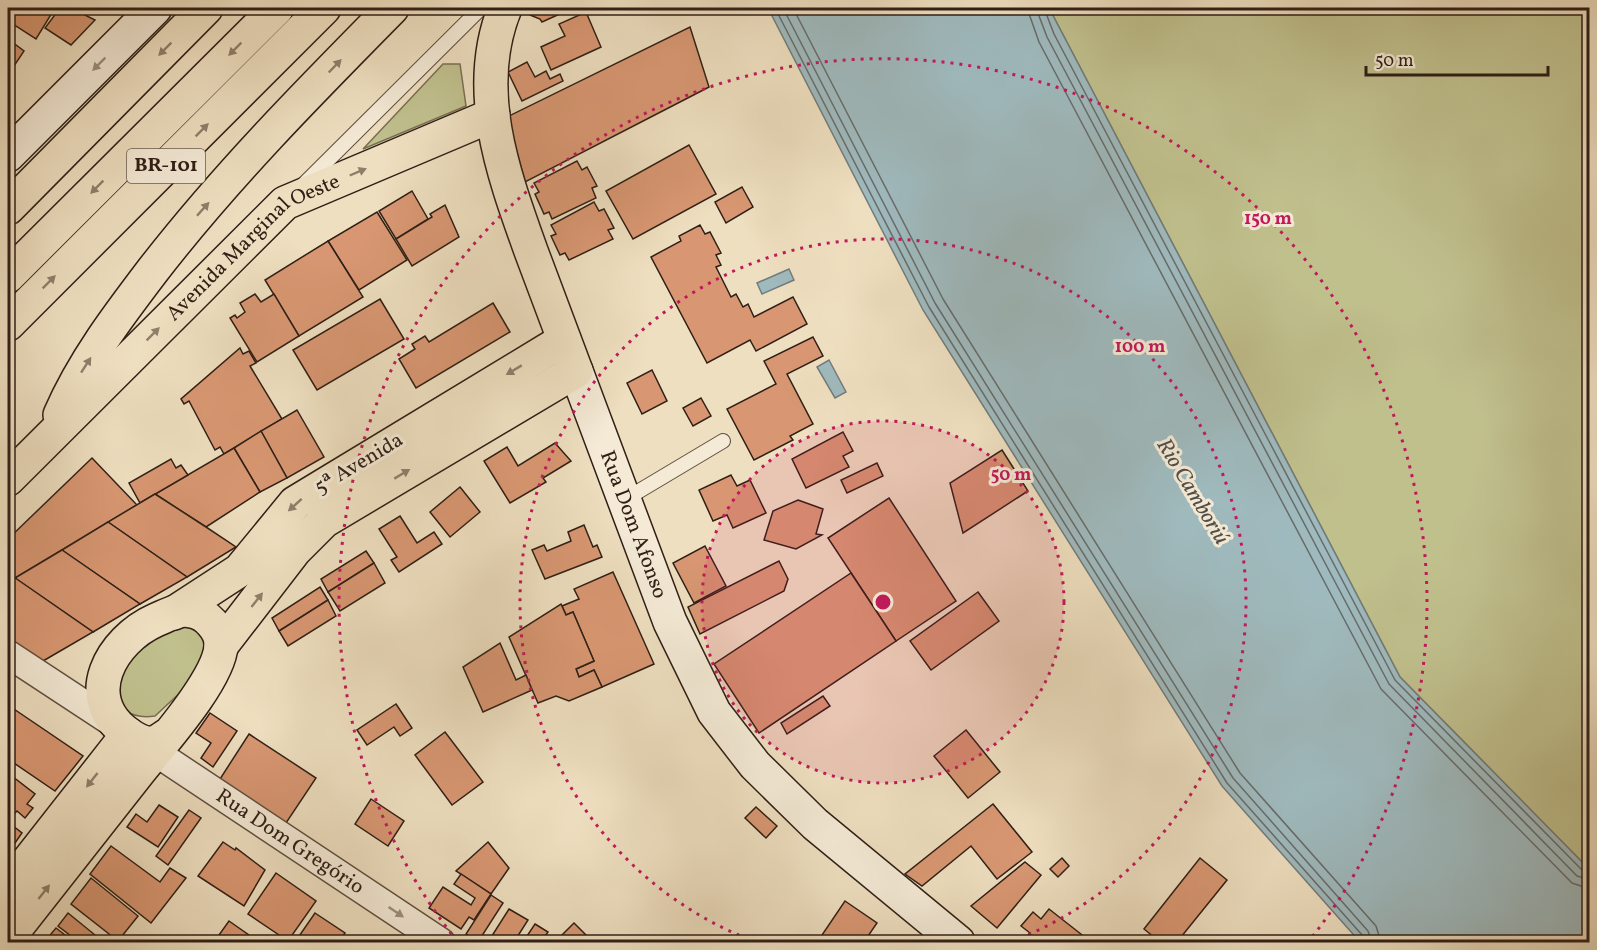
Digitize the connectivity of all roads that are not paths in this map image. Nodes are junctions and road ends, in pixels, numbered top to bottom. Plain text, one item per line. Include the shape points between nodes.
1 (206, 8) edge
2 (277, 8) edge
3 (324, 8) edge
4 (392, 8) edge
5 (481, 8) edge
6 (505, 8) edge
7 (145, 10) edge
8 (493, 115) junction
9 (12, 144) edge
10 (285, 203) junction
11 (8, 208) edge
12 (8, 276) edge
13 (8, 324) edge
14 (564, 340) junction
15 (576, 371) junction
16 (51, 436) junction
17 (723, 441) dead end
18 (8, 479) edge
19 (624, 500) junction
20 (174, 613) junction
21 (221, 646) junction
22 (8, 654) edge
23 (143, 738) junction
24 (8, 887) edge
25 (8, 938) edge
26 (441, 942) edge
27 (958, 942) edge

1 -> 11 main road
2 -> 12 main road, BR-101
13 -> 3 main road, BR-101
16 -> 4 main road, Avenida Marginal Oeste via 73,384 115,319 186,228 271,132
5 - 10 lane
6 - 8 main road, Rua Dom Afonso via 492,52
7 -> 9 main road
10 -> 8 main road, Avenida Marginal Oeste
8 - 14 main road, Rua Dom Afonso via 500,158
16 -> 10 main road, Avenida Marginal Oeste
14 - 15 main road, Rua Dom Afonso
14 -> 20 main road, 5ª Avenida via 295,503 240,570
15 - 19 main road, Rua Dom Afonso
21 -> 15 main road, 5ª Avenida via 295,550 324,521
16 - 18 main road, Avenida Marginal Oeste
17 - 19 lane
19 - 27 main road, Rua Dom Afonso via 690,668 731,736 814,824
20 - 21 main road via 189,610 200,614 218,632
20 - 23 main road via 150,623 125,641 105,672 103,694 107,708
21 - 23 main road via 204,685
22 - 23 street, Rua Dom Gregório
23 -> 24 main road
25 -> 23 main road
23 -> 26 street, Rua Dom Gregório

